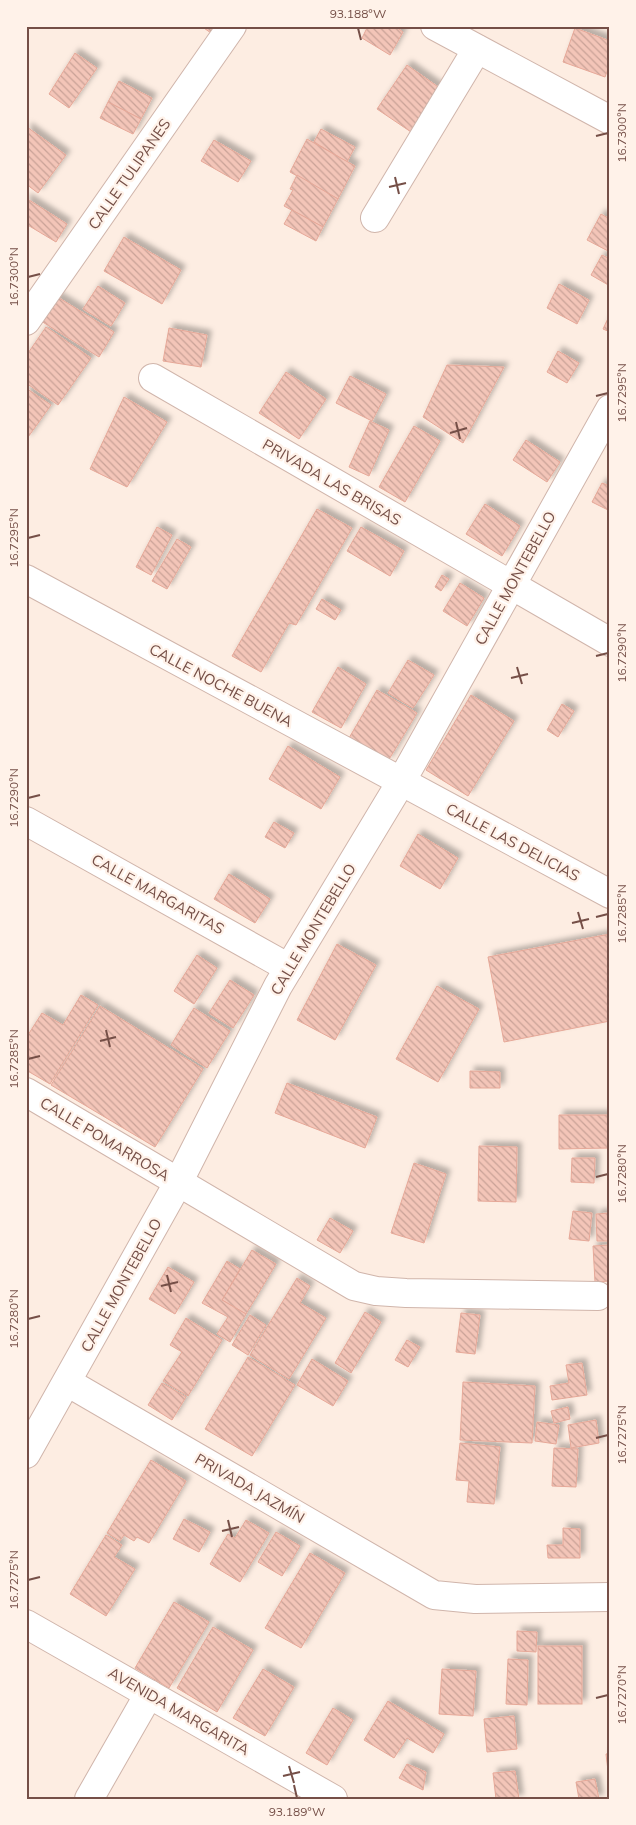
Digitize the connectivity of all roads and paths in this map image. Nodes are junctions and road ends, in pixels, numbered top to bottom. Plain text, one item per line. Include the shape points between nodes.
1 (232, 26) edge
2 (435, 26) edge
3 (477, 49) junction
4 (610, 120) edge
5 (375, 218) dead end
6 (26, 321) edge
7 (153, 378) dead end
8 (610, 409) edge
9 (26, 579) edge
10 (511, 585) junction
11 (610, 642) edge
12 (408, 786) junction
13 (26, 821) edge
14 (610, 894) edge
15 (289, 968) junction
16 (26, 1092) edge
17 (180, 1184) junction
18 (598, 1296) dead end
19 (67, 1382) junction
20 (26, 1454) edge
21 (610, 1597) edge
22 (26, 1624) edge
23 (149, 1694) junction
24 (89, 1799) edge
25 (333, 1799) edge

1 - 6 street, CALLE TULIPANES
2 - 3 street
3 - 4 street
3 - 5 street
7 - 10 street, PRIVADA LAS BRISAS
8 - 10 street, CALLE MONTEBELLO
9 - 12 street, CALLE NOCHE BUENA
10 - 11 street, PRIVADA LAS BRISAS
10 - 12 street, CALLE MONTEBELLO
12 - 14 street, CALLE LAS DELICIAS
12 - 15 street, CALLE MONTEBELLO
13 - 15 street, CALLE MARGARITAS
15 - 17 street, CALLE MONTEBELLO
16 - 17 street, CALLE POMARROSA
17 - 18 street, CALLE POMARROSA via 354,1286 406,1292
17 - 19 street, CALLE MONTEBELLO
19 - 20 street, CALLE MONTEBELLO
19 - 21 street, PRIVADA JAZMÍN via 434,1595 475,1599
22 - 23 street, AVENIDA MARGARITA
23 - 24 street
23 - 25 street, AVENIDA MARGARITA

